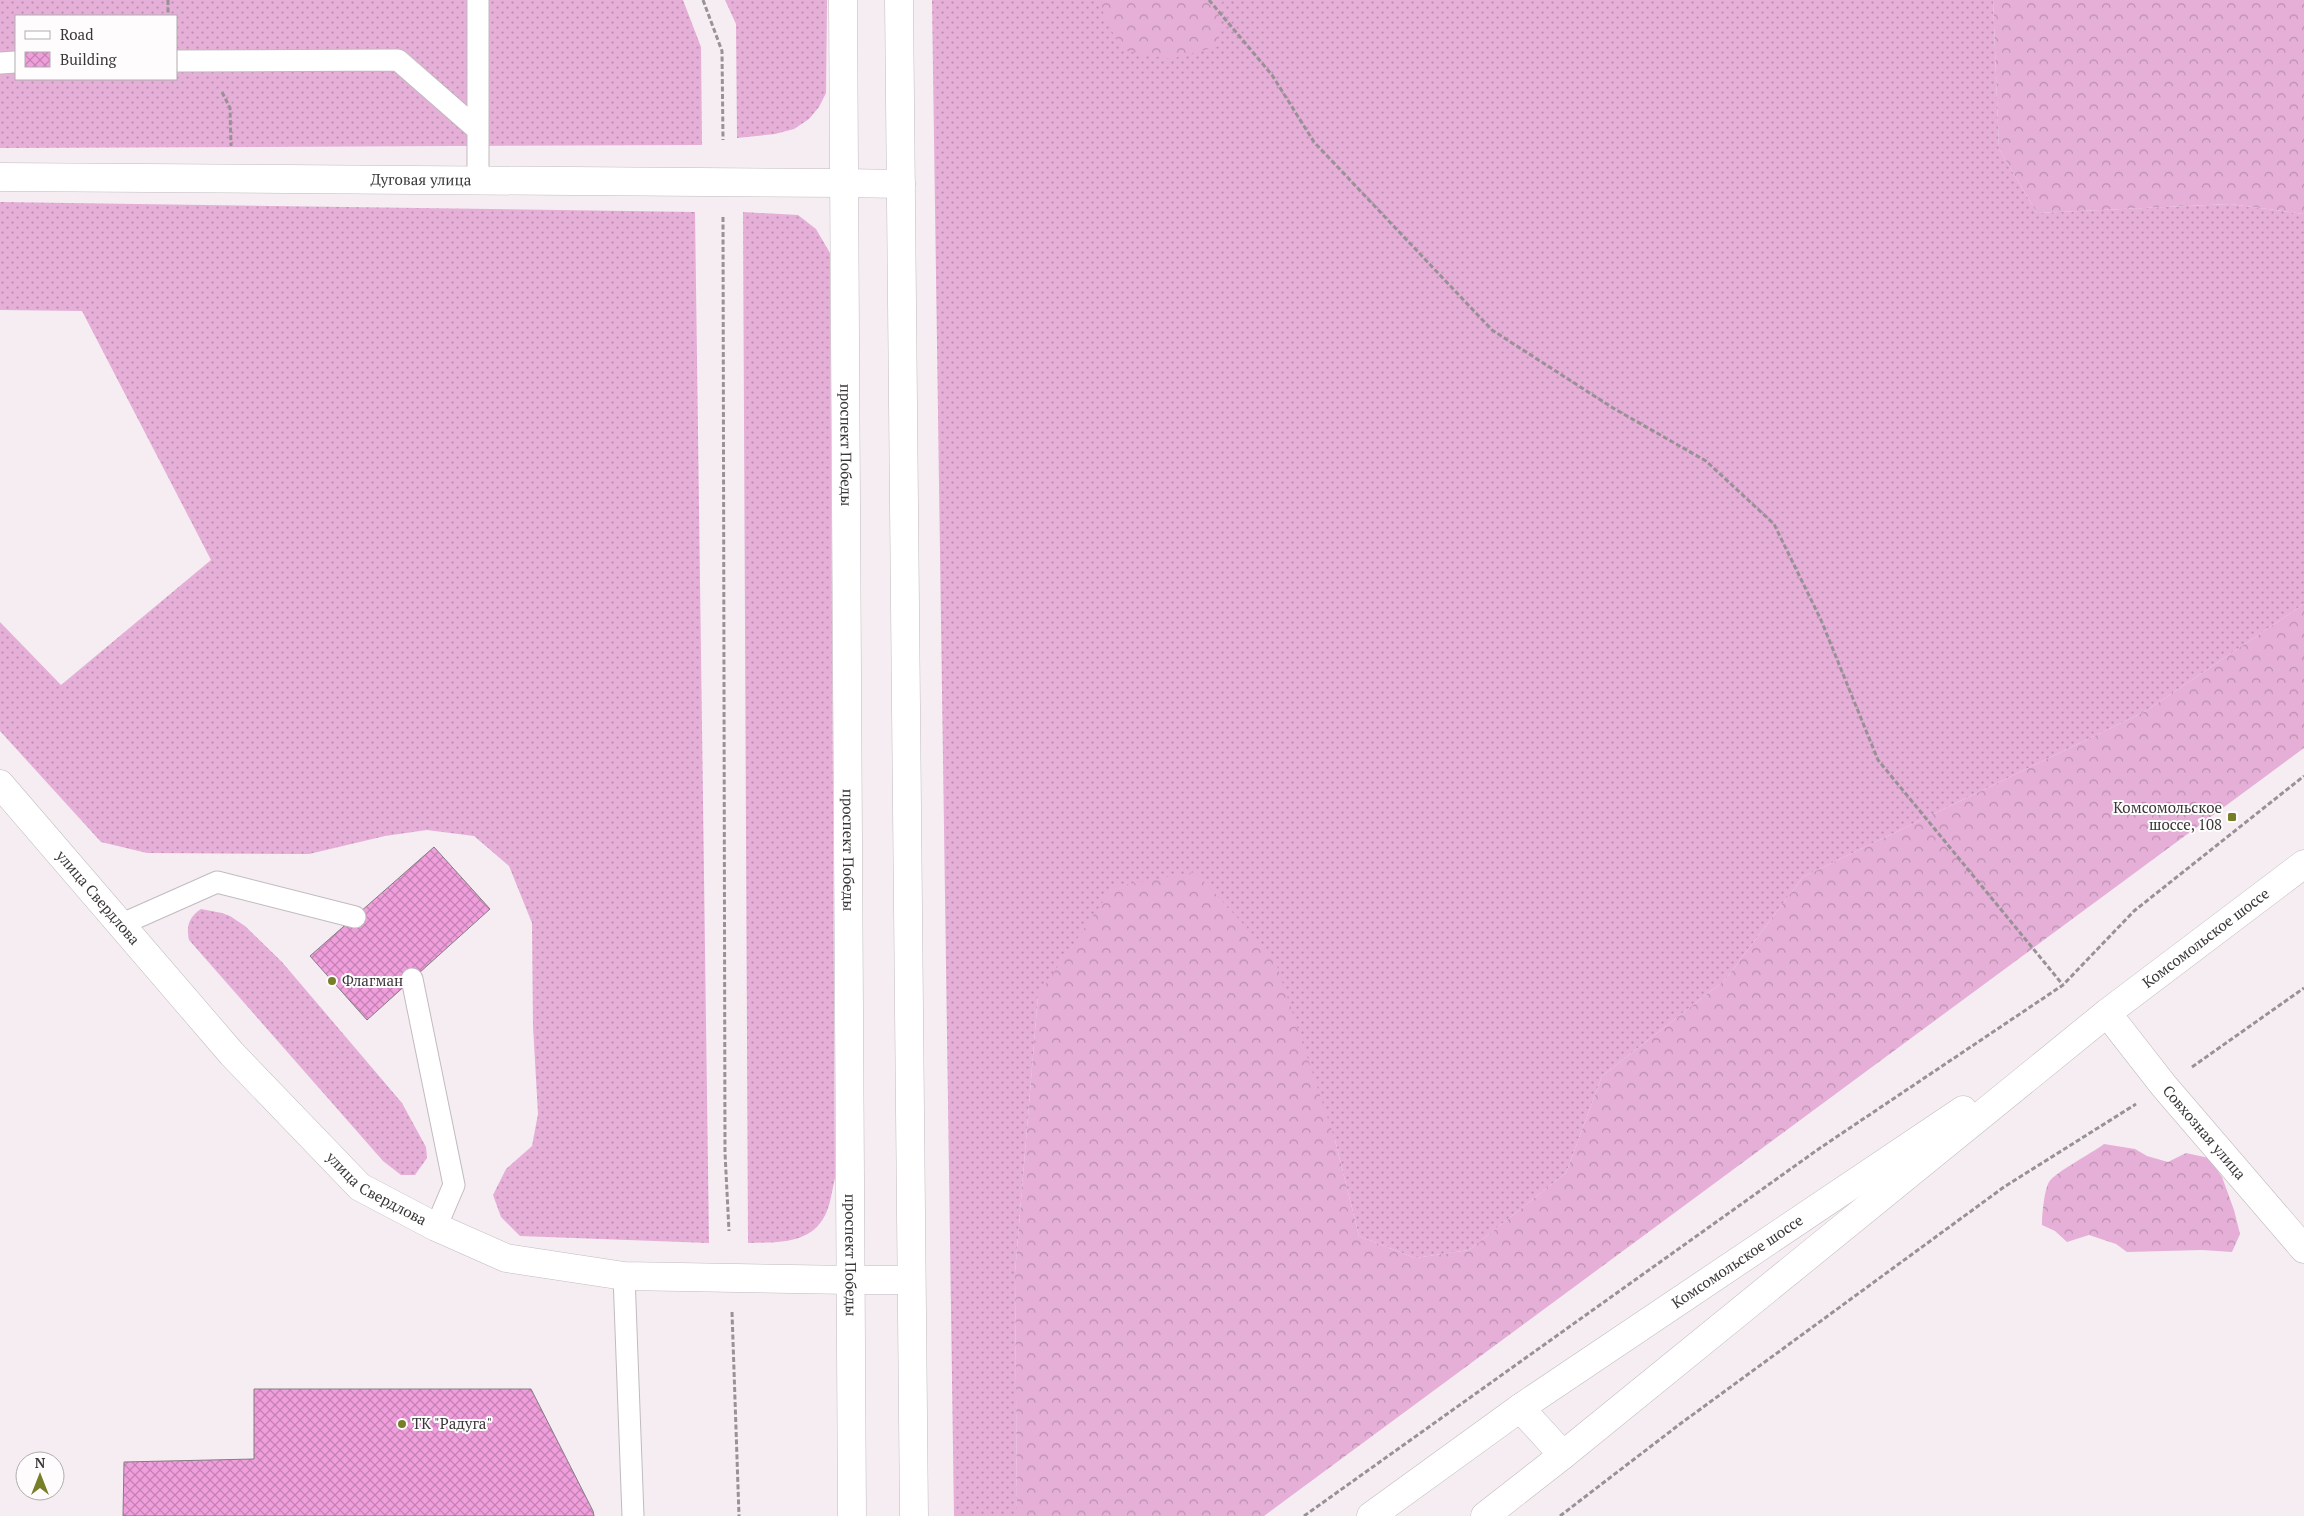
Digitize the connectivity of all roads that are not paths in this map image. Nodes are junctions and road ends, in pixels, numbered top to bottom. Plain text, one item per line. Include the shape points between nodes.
1 (478, 0) edge
2 (843, 0) edge
3 (899, 0) edge
4 (178, 61) edge
5 (0, 62) edge
6 (15, 62) edge
7 (478, 130) junction
8 (0, 177) edge
9 (478, 181) junction
10 (844, 184) junction
11 (901, 184) junction
12 (0, 784) edge
13 (2304, 864) edge
14 (354, 917) dead end
15 (120, 925) junction
16 (412, 979) dead end
17 (2107, 1013) junction
18 (436, 1227) junction
19 (2304, 1250) edge
20 (624, 1276) junction
21 (850, 1280) junction
22 (912, 1280) junction
23 (1520, 1408) junction
24 (1563, 1455) junction
25 (633, 1516) edge
26 (852, 1516) edge
27 (914, 1516) edge
28 (1371, 1516) edge
29 (1485, 1516) edge

1 - 7 lane
2 - 10 main road, проспект Победы
3 - 11 main road
4 - 7 lane via 398,60
5 - 6 lane
7 - 9 lane
8 - 9 main road, Дуговая улица
9 - 10 main road, Дуговая улица
10 - 11 main road
10 - 21 main road, проспект Победы
11 - 22 main road
12 - 15 main road, улица Свердлова
13 - 17 main road, Комсомольское шоссе
14 - 15 lane via 217,882
15 - 18 main road, улица Свердлова via 232,1054 360,1187
16 - 18 lane via 454,1185
17 - 19 main road, Совхозная улица via 2164,1086
17 - 23 main road, Комсомольское шоссе
17 - 24 main road, Комсомольское шоссе
18 - 20 main road, улица Свердлова via 506,1258
20 - 21 main road, улица Свердлова
20 - 25 lane
21 - 22 main road, улица Свердлова
21 - 26 main road, проспект Победы
22 - 27 main road
23 - 24 main road
23 - 28 main road, Комсомольское шоссе
24 - 29 main road, Комсомольское шоссе

